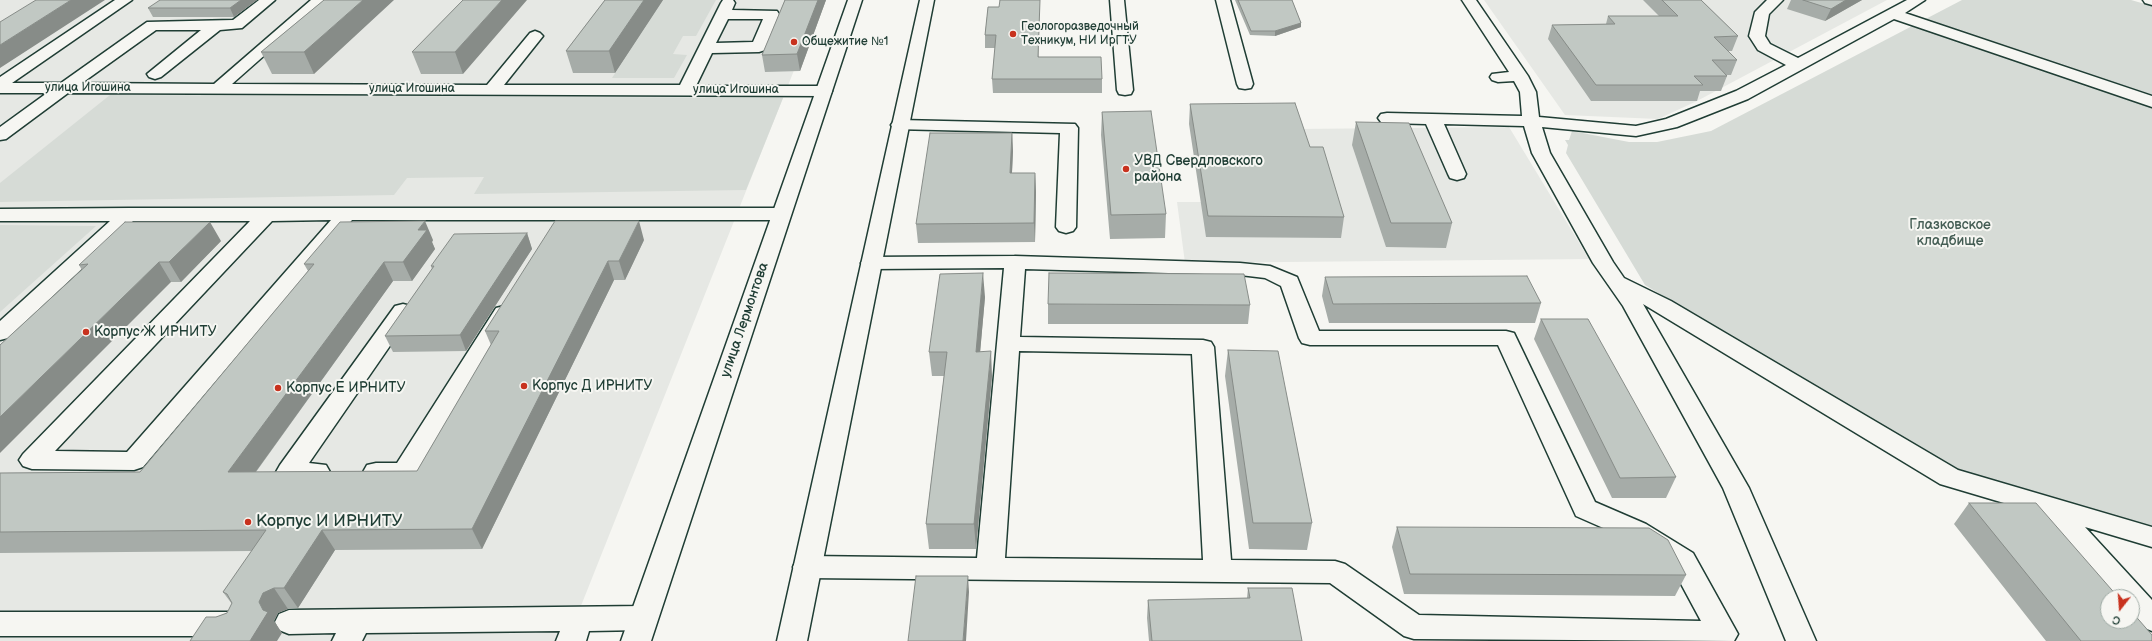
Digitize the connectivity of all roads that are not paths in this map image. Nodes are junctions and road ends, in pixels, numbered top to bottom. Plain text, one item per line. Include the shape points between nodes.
1 (125, 0) edge
2 (268, 0) edge
3 (320, 0) edge
4 (730, 0) edge
5 (855, 0) edge
6 (1117, 0) edge
7 (1223, 0) edge
8 (1469, 0) edge
9 (1776, 0) edge
10 (1918, 0) edge
11 (923, 2) edge
12 (1893, 14) junction
13 (722, 15) junction
14 (216, 25) junction
15 (535, 36) dead end
16 (706, 48) junction
17 (1798, 65) junction
18 (155, 74) dead end
19 (365, 74) dead end
20 (1520, 76) junction
21 (1498, 77) dead end
22 (0, 84) edge
23 (1245, 84) dead end
24 (0, 88) edge
25 (65, 88) junction
26 (219, 88) junction
27 (351, 89) junction
28 (492, 89) junction
29 (686, 90) junction
30 (1125, 90) dead end
31 (824, 91) junction
32 (2152, 102) edge
33 (1387, 118) dead end
34 (1433, 119) junction
35 (1531, 121) junction
36 (900, 126) junction
37 (0, 135) edge
38 (1457, 174) dead end
39 (129, 214) junction
40 (267, 214) junction
41 (781, 214) junction
42 (0, 215) edge
43 (346, 215) junction
44 (472, 215) junction
45 (1066, 226) dead end
46 (459, 234) edge
47 (1015, 262) junction
48 (871, 263) junction
49 (1616, 281) junction
50 (418, 291) edge
51 (516, 293) edge
52 (0, 333) edge
53 (1008, 344) junction
54 (335, 472) edge
55 (358, 472) edge
56 (2049, 506) junction
57 (2152, 537) edge
58 (807, 567) junction
59 (990, 569) junction
60 (1218, 571) junction
61 (2152, 619) edge
62 (289, 622) dead end
63 (0, 624) edge
64 (231, 624) edge
65 (575, 630) edge
66 (639, 630) edge
67 (352, 631) edge
68 (792, 641) edge
69 (1801, 641) edge

1 - 22 street
2 - 14 street via 237,25
3 - 26 street
4 - 13 street
5 - 31 street, улица Лермонтова
6 - 30 street
7 - 23 street
8 - 20 street
9 - 17 street via 1762,12 1757,36 1764,47
10 - 12 street
11 - 36 street
12 - 17 street
12 - 32 street
13 - 16 street
13 - 16 street via 772,14 759,47
14 - 18 street
14 - 25 street via 152,25
15 - 28 street
16 - 29 street
17 - 35 street via 1742,95 1705,111 1671,123 1636,131
19 - 27 street
20 - 21 street
20 - 35 street via 1528,92
24 - 25 street, улица Игошина
25 - 26 street, улица Игошина
25 - 37 street
26 - 27 street, улица Игошина
27 - 28 street, улица Игошина
28 - 29 street, улица Игошина
29 - 31 street, улица Игошина
31 - 41 street, улица Лермонтова
33 - 34 street
34 - 35 street
34 - 38 street
35 - 49 street via 1541,153
36 - 45 street via 1069,128
36 - 48 street
39 - 40 street
39 - 42 street
39 - 52 street
40 - 43 street
40 - 43 street via 32,460 134,461
41 - 44 street via 559,225
41 - 66 street, улица Лермонтова
43 - 44 street
44 - 46 street
47 - 48 street
47 - 53 street
47 - 60 street via 1270,272 1290,282 1310,338 1506,338 1585,509 1636,531 1683,561 1723,634 1414,626 1335,572
48 - 58 street
49 - 56 street via 1663,306 1949,476
49 - 69 street via 1633,305 1736,488
50 - 54 street via 289,472
51 - 55 street via 404,472
53 - 59 street
53 - 60 street via 1203,347
56 - 57 street
56 - 61 street
58 - 59 street
58 - 68 street
59 - 60 street
62 - 67 street
63 - 64 street
65 - 66 street
65 - 67 street

